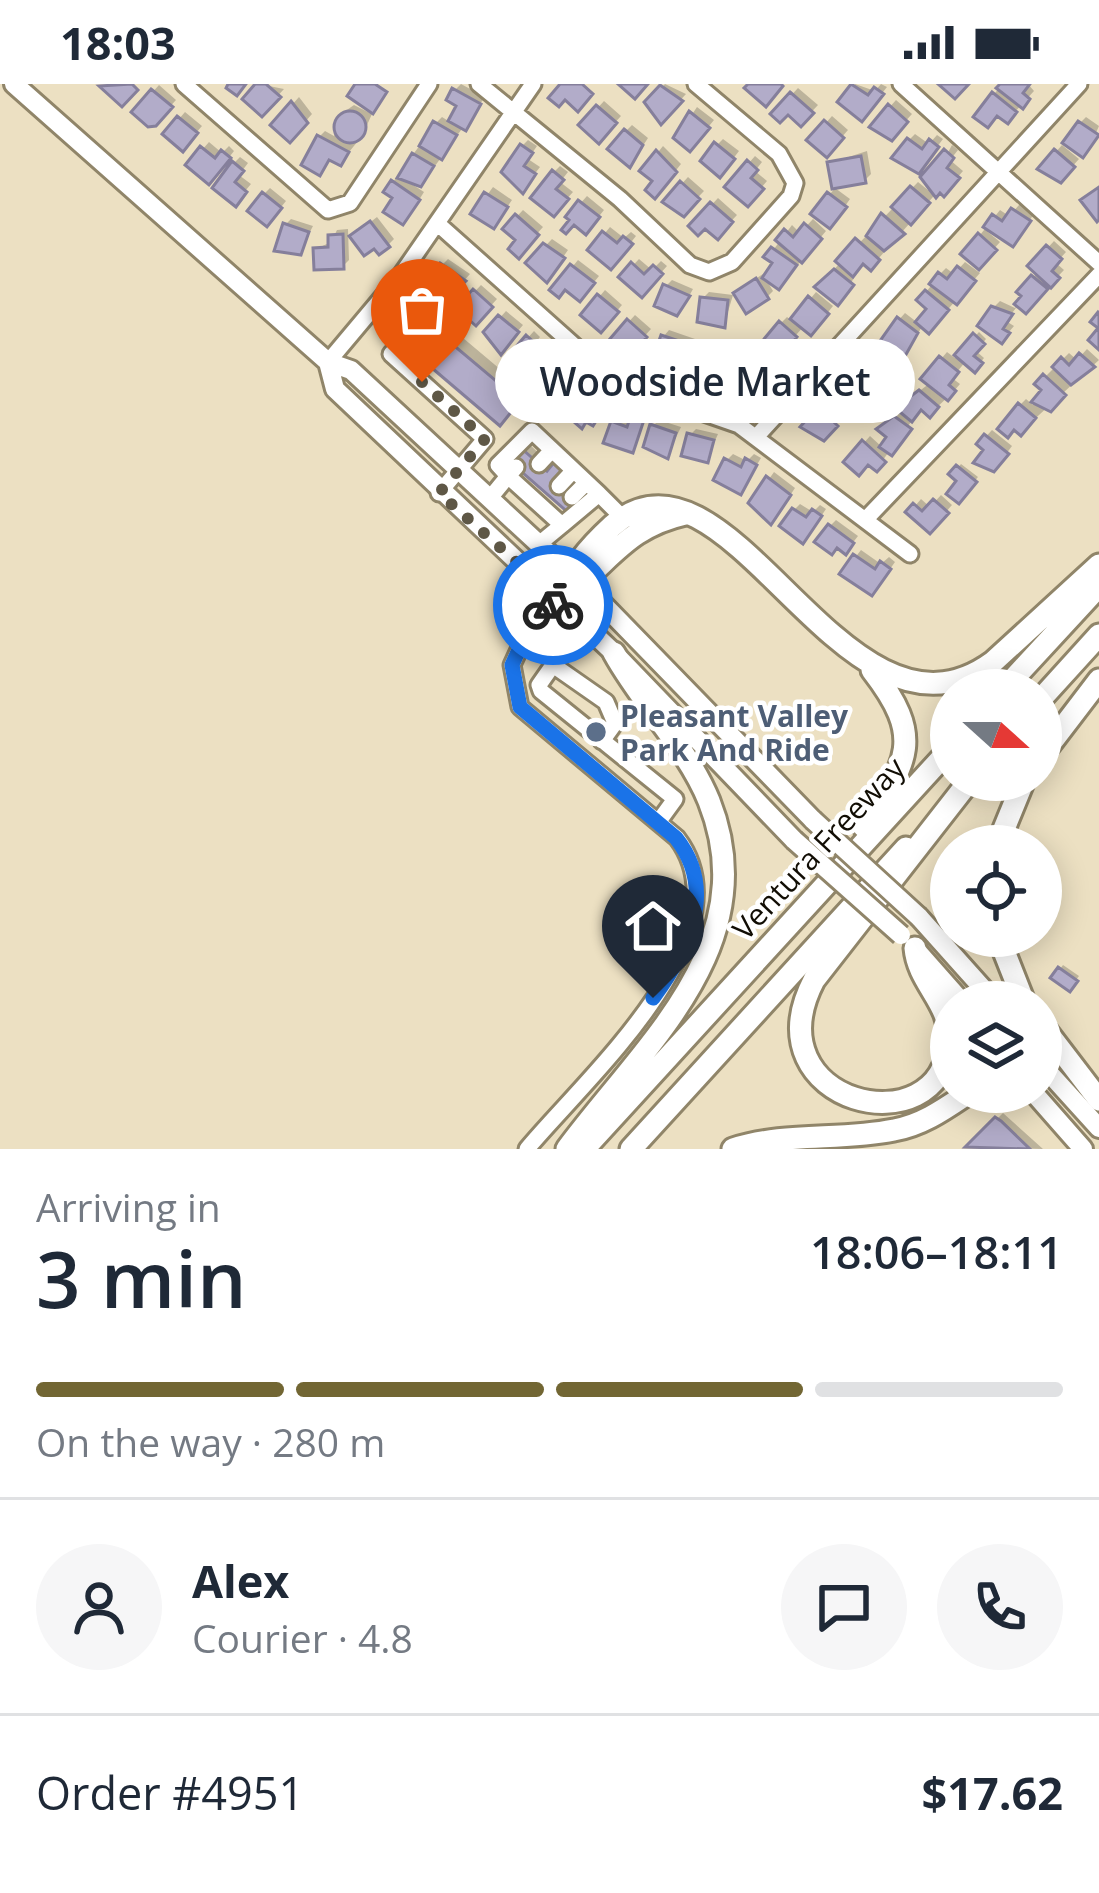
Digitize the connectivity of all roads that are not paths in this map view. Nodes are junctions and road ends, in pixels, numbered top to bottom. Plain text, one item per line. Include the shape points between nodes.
1 (14, 84) edge
2 (184, 84) edge
3 (429, 84) edge
4 (479, 84) edge
5 (533, 84) edge
6 (696, 84) edge
7 (902, 84) edge
8 (1079, 84) edge
9 (514, 110) junction
10 (998, 172) junction
11 (438, 224) junction
12 (1099, 263) edge
13 (1099, 275) edge
14 (387, 293) junction
15 (328, 362) junction
16 (757, 436) junction
17 (547, 445) junction
18 (458, 471) junction
19 (523, 471) junction
20 (586, 483) junction
21 (439, 493) junction
22 (490, 498) junction
23 (557, 505) junction
24 (686, 514) junction
25 (622, 518) junction
26 (865, 520) junction
27 (539, 544) junction
28 (910, 554) dead end
29 (1099, 565) edge
30 (575, 579) junction
31 (1099, 586) edge
32 (558, 599) junction
33 (1099, 635) edge
34 (614, 653) junction
35 (862, 658) junction
36 (1023, 669) edge
37 (1062, 676) edge
38 (1099, 680) edge
39 (573, 717) junction
40 (1062, 728) edge
41 (556, 738) junction
42 (602, 741) junction
43 (930, 771) edge
44 (950, 801) edge
45 (953, 801) edge
46 (659, 821) junction
47 (798, 913) junction
48 (908, 942) junction
49 (943, 981) edge
50 (976, 981) edge
51 (1062, 1052) edge
52 (1062, 1087) edge
53 (1099, 1100) edge
54 (938, 1113) edge
55 (1051, 1113) edge
56 (1099, 1128) edge
57 (527, 1149) edge
58 (567, 1149) edge
59 (584, 1149) edge
60 (631, 1149) edge
61 (733, 1149) edge
62 (1083, 1149) edge

1 - 15 main road
2 - 3 street via 317,205 336,210 350,203
4 - 9 street
5 - 9 street
6 - 9 street via 779,154 795,183 726,268 699,270
7 - 10 street
8 - 10 street
9 - 11 street
10 - 12 street
10 - 16 street
11 - 14 street
11 - 16 street via 615,382
13 - 26 street
14 - 15 street
14 - 18 street via 418,322 391,354 485,439
15 - 18 main road via 351,370
15 - 21 main road via 335,388
16 - 26 street
17 - 19 street
17 - 19 street via 532,431 498,465
17 - 20 street
18 - 21 street
18 - 22 main road
19 - 22 street
19 - 23 street
20 - 23 street
20 - 23 street
20 - 25 street
21 - 32 main road
22 - 27 main road
23 - 27 street
24 - 25 highway via 665,505
24 - 30 highway via 648,523
24 - 35 highway via 725,537
25 - 30 highway
26 - 28 street
27 - 30 main road
29 - 35 highway via 959,683 902,682
30 - 32 highway
30 - 50 main road, bridge
31 - 36 highway
32 - 34 main road
32 - 41 street via 523,641 511,680 520,707
33 - 37 highway
34 - 48 main road, bridge via 794,840
34 - 58 highway via 708,800 722,898 712,945 686,999
35 - 47 highway via 902,712 904,758
38 - 40 highway
39 - 41 street
39 - 42 street
39 - 42 street via 539,688 555,664 609,706 614,727
41 - 46 street
42 - 46 street via 675,799
43 - 47 highway, Ventura Freeway
44 - 60 highway
45 - 48 highway via 802,1006 810,1068 856,1104 910,1101 948,1053 946,1012
46 - 57 street via 691,856 697,878 682,956
47 - 59 highway, Ventura Freeway
48 - 49 main road
51 - 53 highway
52 - 56 main road
54 - 61 highway via 893,1131
55 - 62 main road

